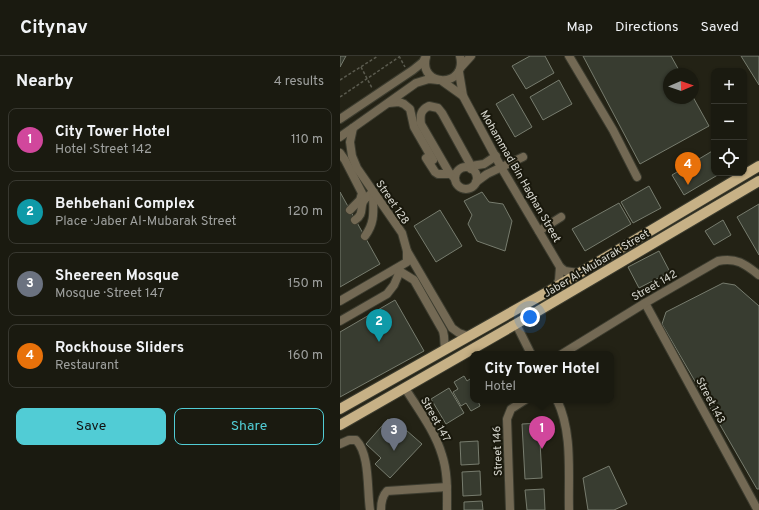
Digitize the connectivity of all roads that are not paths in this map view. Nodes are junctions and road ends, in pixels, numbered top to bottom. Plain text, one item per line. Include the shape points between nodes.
1 (426, 56) edge
2 (460, 56) edge
3 (471, 56) edge
4 (569, 56) edge
5 (460, 70) junction
6 (440, 80) junction
7 (463, 96) junction
8 (389, 103) junction
9 (420, 115) junction
10 (340, 119) edge
11 (412, 120) junction
12 (353, 128) junction
13 (412, 133) dead end
14 (340, 137) edge
15 (340, 153) edge
16 (496, 156) junction
17 (523, 157) dead end
18 (433, 160) dead end
19 (501, 166) junction
20 (759, 166) edge
21 (471, 167) junction
22 (452, 176) junction
23 (637, 177) dead end
24 (759, 181) edge
25 (476, 182) junction
26 (373, 192) junction
27 (350, 210) dead end
28 (562, 217) dead end
29 (356, 220) dead end
30 (539, 231) junction
31 (365, 236) dead end
32 (407, 251) junction
33 (560, 268) junction
34 (398, 270) junction
35 (578, 273) junction
36 (759, 275) edge
37 (556, 287) junction
38 (340, 301) edge
39 (645, 303) junction
40 (340, 321) edge
41 (516, 324) junction
42 (467, 336) junction
43 (445, 350) junction
44 (530, 351) edge
45 (567, 351) edge
46 (405, 388) junction
47 (520, 403) edge
48 (558, 403) edge
49 (340, 409) edge
50 (340, 425) edge
51 (340, 444) edge
52 (447, 487) junction
53 (755, 507) edge
54 (370, 510) edge
55 (381, 510) edge
56 (447, 510) edge
57 (510, 510) edge
58 (569, 510) edge

1 - 6 street, Mohammad Bin Haghan Street via 427,71
1 - 10 street via 423,62 408,74
2 - 5 street, Mohammad Bin Haghan Street
3 - 5 street
4 - 23 street via 613,130
5 - 6 street via 451,79
5 - 7 street, Mohammad Bin Haghan Street
6 - 7 street, Mohammad Bin Haghan Street
6 - 8 street via 429,79 419,82
7 - 16 street, Mohammad Bin Haghan Street
8 - 11 street via 399,102 407,106
8 - 12 street
9 - 11 street
9 - 21 street via 429,106 438,108
9 - 22 street via 423,127
11 - 18 street
12 - 14 street
12 - 26 street, Street 128 via 350,142 352,156
13 - 22 street via 435,172
15 - 27 street via 362,192 360,200
16 - 19 street, Mohammad Bin Haghan Street
16 - 21 street via 484,164
17 - 19 street
19 - 25 street
19 - 30 street, Mohammad Bin Haghan Street
20 - 35 main road, Jaber Al-Mubarak Street
21 - 22 street via 460,169
21 - 25 street via 476,175
22 - 25 street via 464,189 471,188
24 - 41 main road, Jaber Al-Mubarak Street
26 - 29 street via 363,202 362,211
26 - 31 street via 373,218 371,228
26 - 32 street, Street 128 via 402,233
28 - 30 street
30 - 33 street, Mohammad Bin Haghan Street
32 - 34 street via 407,262
32 - 42 street, Street 128 via 452,328
33 - 35 street
33 - 37 street
34 - 38 street
34 - 40 street via 394,284 387,294
34 - 43 street via 414,280 443,331
35 - 37 main road, Jaber Al-Mubarak Street
36 - 39 street, Street 142 via 737,260 725,259
37 - 42 main road, Jaber Al-Mubarak Street
39 - 45 street, Street 142
39 - 53 street, Street 143
41 - 44 street
41 - 46 main road, Jaber Al-Mubarak Street
42 - 43 main road, Jaber Al-Mubarak Street
43 - 49 main road, Jaber Al-Mubarak Street
46 - 50 main road, Jaber Al-Mubarak Street
46 - 52 street, Street 147 via 436,439 445,464
47 - 57 street, Street 146 via 511,408 507,416
48 - 58 street via 566,429
51 - 54 street via 356,440 360,445 366,467
52 - 55 street via 387,490 381,500
52 - 56 street, Street 147

